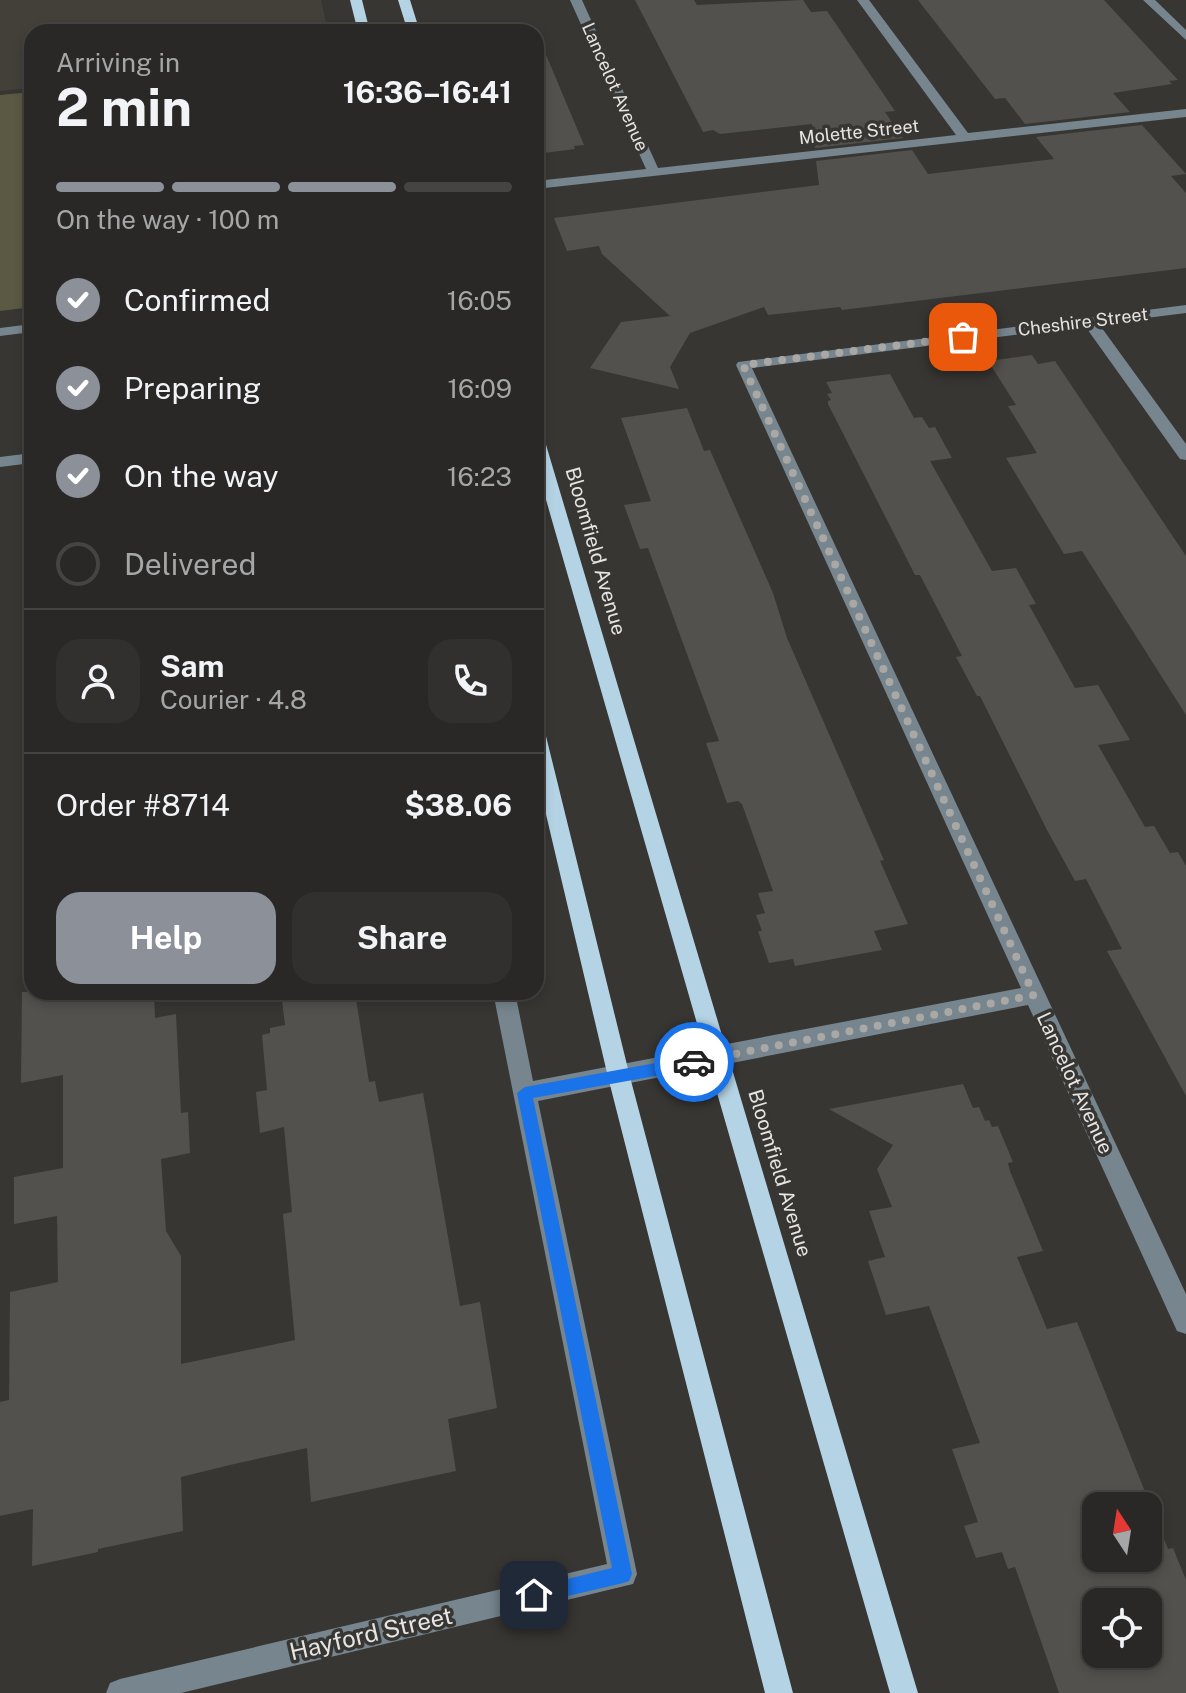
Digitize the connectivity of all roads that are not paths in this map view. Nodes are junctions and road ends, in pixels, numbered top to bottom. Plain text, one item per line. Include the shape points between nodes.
1 (356, 0) edge
2 (404, 0) edge
3 (576, 0) edge
4 (863, 0) edge
5 (1149, 0) edge
6 (362, 24) edge
7 (412, 24) edge
8 (1186, 37) edge
9 (1186, 113) edge
10 (965, 138) junction
11 (654, 173) junction
12 (544, 184) edge
13 (1186, 309) edge
14 (1089, 321) junction
15 (24, 329) edge
16 (0, 332) edge
17 (743, 365) joint
18 (1186, 455) edge
19 (24, 459) edge
20 (0, 462) edge
21 (544, 465) edge
22 (544, 765) edge
23 (1034, 995) junction
24 (506, 1000) edge
25 (718, 1058) junction
26 (619, 1077) junction
27 (525, 1093) junction
28 (1186, 1322) edge
29 (120, 1693) edge
30 (779, 1693) edge
31 (904, 1693) edge

1 - 6 main road
2 - 7 main road
3 - 11 street, Lancelot Avenue
4 - 10 street
5 - 8 street
9 - 10 street, Molette Street
10 - 11 street, Molette Street
11 - 12 street, Molette Street
13 - 14 street, Cheshire Street
14 - 17 street, Cheshire Street
14 - 18 street
15 - 16 street
17 - 23 street, Lancelot Avenue
19 - 20 street
21 - 25 main road, Bloomfield Avenue
22 - 26 main road
23 - 25 street
23 - 28 street, Lancelot Avenue
24 - 27 street
25 - 26 street
25 - 31 main road, Bloomfield Avenue
26 - 27 street
26 - 30 main road
27 - 29 street, Hayford Street via 623,1574

